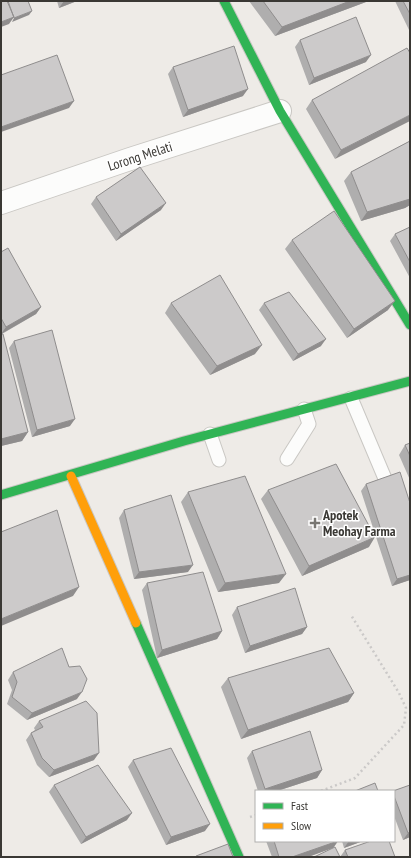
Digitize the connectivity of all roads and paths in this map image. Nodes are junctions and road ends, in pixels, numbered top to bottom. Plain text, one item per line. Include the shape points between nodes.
1 (224, 1) edge
2 (280, 111) junction
3 (2, 200) edge
4 (410, 324) edge
5 (410, 381) edge
6 (351, 398) junction
7 (304, 409) junction
8 (210, 434) junction
9 (287, 459) dead end
10 (219, 460) dead end
11 (71, 476) junction
12 (386, 481) edge
13 (1, 495) edge
14 (351, 615) dead end
15 (324, 790) edge
16 (239, 857) edge

1 - 2 street
2 - 3 street, Lorong Melati
2 - 4 street
5 - 6 street
6 - 7 street
6 - 12 lane
7 - 8 street
7 - 9 lane via 309,424
8 - 10 lane
8 - 11 street
11 - 13 street
11 - 16 street
14 - 15 path via 399,693 406,708 404,725 355,778

